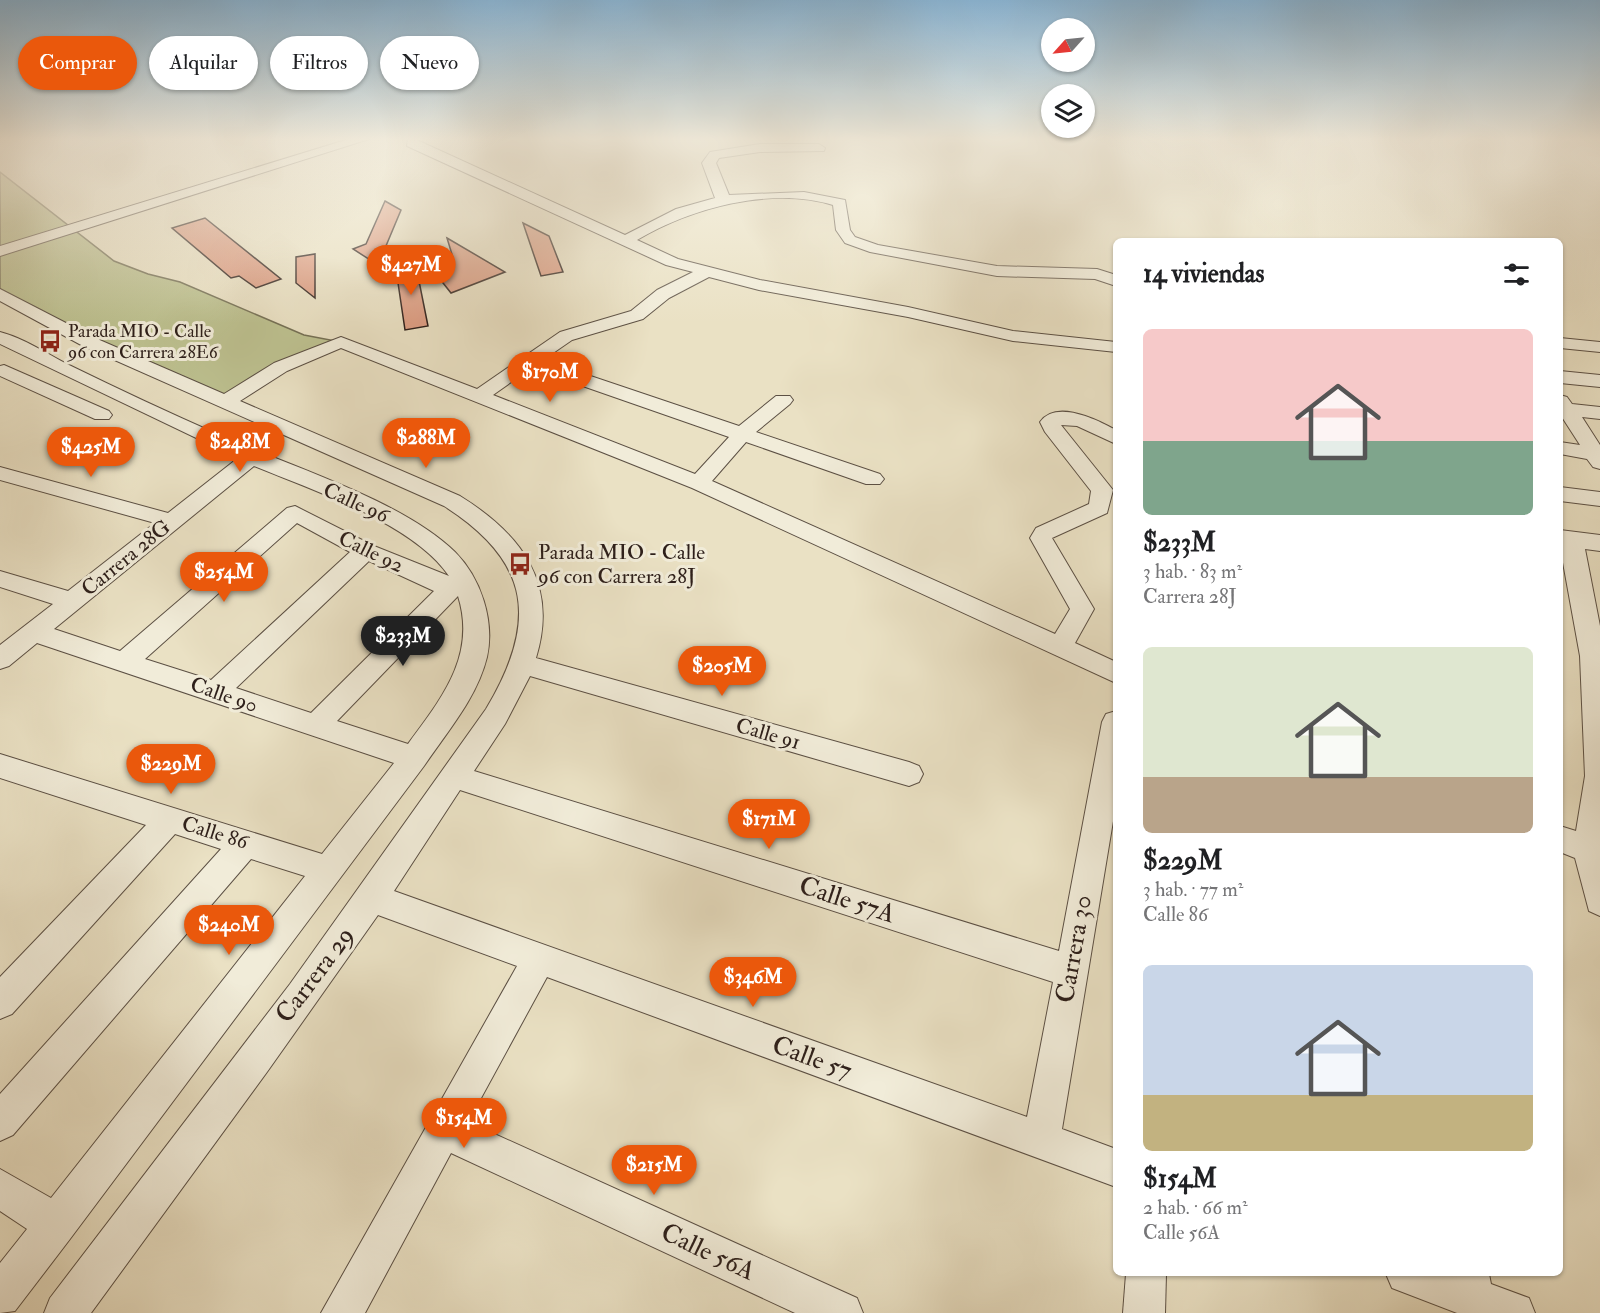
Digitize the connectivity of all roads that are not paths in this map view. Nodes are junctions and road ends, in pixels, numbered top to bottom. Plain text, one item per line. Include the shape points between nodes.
1 (164, 200) edge
2 (538, 200) edge
3 (719, 200) edge
4 (832, 200) edge
5 (625, 241) junction
6 (0, 251) edge
7 (710, 270) junction
8 (1113, 280) edge
9 (0, 294) edge
10 (0, 337) edge
11 (1563, 343) edge
12 (1113, 347) edge
13 (1600, 347) edge
14 (33, 354) junction
15 (530, 362) junction
16 (2, 373) edge
17 (1563, 377) edge
18 (1600, 381) edge
19 (480, 395) junction
20 (783, 400) dead end
21 (226, 402) junction
22 (1563, 405) edge
23 (1600, 414) edge
24 (102, 415) dead end
25 (743, 433) junction
26 (1113, 436) edge
27 (1563, 449) edge
28 (252, 457) junction
29 (1598, 458) edge
30 (0, 473) edge
31 (873, 479) dead end
32 (699, 483) junction
33 (1563, 494) edge
34 (1600, 499) edge
35 (172, 521) junction
36 (1566, 539) edge
37 (1600, 543) edge
38 (366, 551) junction
39 (0, 579) edge
40 (455, 583) junction
41 (72, 601) junction
42 (532, 620) joint
43 (34, 632) junction
44 (1060, 647) junction
45 (0, 659) edge
46 (124, 662) junction
47 (523, 664) junction
48 (1113, 672) edge
49 (215, 692) junction
50 (315, 726) junction
51 (1113, 738) edge
52 (414, 758) junction
53 (0, 766) edge
54 (909, 774) dead end
55 (453, 776) junction
56 (170, 819) junction
57 (246, 843) junction
58 (1583, 848) edge
59 (327, 869) junction
60 (373, 898) junction
61 (1600, 901) edge
62 (539, 958) junction
63 (1070, 971) junction
64 (0, 1002) edge
65 (0, 1122) edge
66 (443, 1130) junction
67 (1041, 1141) junction
68 (1113, 1167) edge
69 (0, 1188) edge
70 (56, 1225) junction
71 (1146, 1276) edge
72 (1417, 1276) edge
73 (1471, 1286) edge
74 (0, 1296) edge
75 (65, 1313) edge
76 (342, 1313) edge
77 (842, 1313) edge
78 (1144, 1313) edge
79 (1514, 1313) edge

1 - 6 street
2 - 5 street
3 - 5 street via 660,221
4 - 8 street via 840,203 843,230 850,240 875,249 997,271 1097,274
5 - 7 street via 672,262
7 - 12 street via 759,285 1013,336
7 - 15 street via 663,294 637,315 566,336
9 - 21 street, Calle 96 via 89,342
10 - 14 street, Calle 96
11 - 13 street
14 - 16 street
14 - 28 street, Calle 96
15 - 19 street
15 - 25 street
16 - 24 street
17 - 18 street
19 - 21 street via 341,342 259,377
19 - 32 street
20 - 25 street
21 - 42 street, Calle 96 via 452,501 477,516 500,534 520,564 529,587
22 - 23 street
22 - 29 street
25 - 31 street
25 - 32 street
26 - 44 street via 1083,421 1062,417 1050,422 1102,490 1099,508 1044,533 1041,538 1082,609
27 - 29 street
28 - 35 street, Carrera 28G
28 - 40 street, Calle 96 via 398,522 445,555
30 - 35 street
32 - 44 street
33 - 34 street
35 - 41 street, Carrera 28G
36 - 37 street
36 - 58 street via 1593,656 1599,776
38 - 40 street, Calle 92
38 - 46 street, Calle 92 via 295,513
38 - 49 street
39 - 41 street
40 - 50 street
40 - 52 street, Calle 96 via 470,594 476,620 475,655 464,685
41 - 43 street, Carrera 28G
42 - 47 street, Carrera 29
43 - 45 street, Carrera 28G
43 - 46 street, Calle 90
44 - 48 street
46 - 49 street, Calle 90
47 - 54 street, Calle 91
47 - 55 street, Carrera 29 via 501,708
49 - 50 street, Calle 90
50 - 52 street, Calle 90
51 - 63 street, Carrera 30
52 - 59 street
53 - 56 street, Calle 86
55 - 60 street, Carrera 29
55 - 63 street, Calle 57A
56 - 57 street, Calle 86
56 - 64 street
57 - 59 street, Calle 86
57 - 65 street
58 - 61 street
59 - 70 street
60 - 62 street, Calle 57
60 - 75 street, Carrera 29
62 - 66 street
62 - 67 street, Calle 57
63 - 67 street, Carrera 30
66 - 76 street
66 - 77 street, Calle 56A
67 - 68 street, Calle 57
69 - 70 street
70 - 74 street
71 - 78 street
72 - 73 street
73 - 79 street

